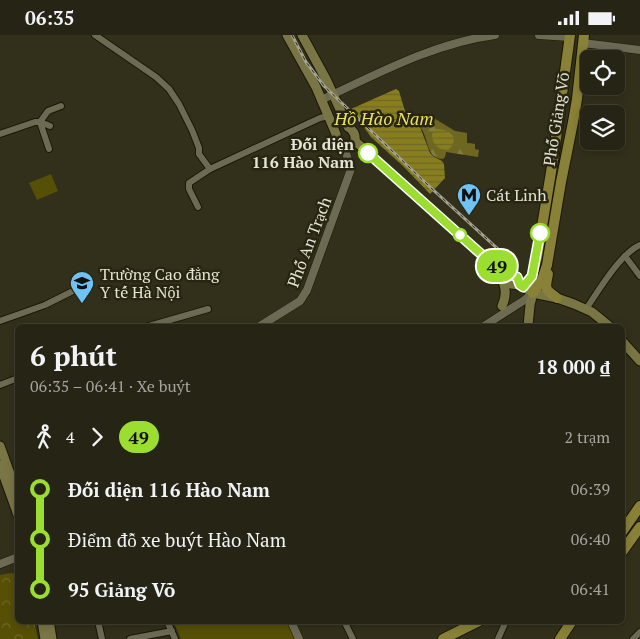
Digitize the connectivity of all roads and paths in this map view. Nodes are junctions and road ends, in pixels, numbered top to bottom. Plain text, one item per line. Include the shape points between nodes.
1 (95, 35) edge
2 (287, 35) edge
3 (302, 35) edge
4 (495, 35) edge
5 (538, 35) edge
6 (570, 36) edge
7 (583, 39) edge
8 (640, 50) edge
9 (333, 95) junction
10 (321, 100) junction
11 (61, 106) dead end
12 (339, 110) junction
13 (328, 116) junction
14 (40, 122) junction
15 (50, 126) dead end
16 (348, 127) junction
17 (336, 134) junction
18 (0, 135) edge
19 (355, 141) junction
20 (344, 147) junction
21 (49, 149) dead end
22 (553, 160) junction
23 (565, 162) junction
24 (210, 169) junction
25 (198, 207) dead end
26 (640, 245) edge
27 (481, 254) junction
28 (625, 256) junction
29 (546, 265) junction
30 (532, 276) junction
31 (640, 276) edge
32 (501, 277) junction
33 (522, 286) junction
34 (74, 290) dead end
35 (533, 293) junction
36 (556, 298) junction
37 (502, 306) dead end
38 (208, 309) dead end
39 (586, 309) junction
40 (0, 321) edge
41 (156, 324) edge
42 (263, 324) edge
43 (487, 324) edge
44 (528, 324) edge
45 (606, 324) edge
46 (625, 344) edge
47 (640, 361) edge
48 (15, 379) edge
49 (0, 385) edge
50 (1, 450) edge
51 (1, 471) edge
52 (15, 488) edge
53 (640, 506) edge
54 (15, 507) edge
55 (640, 527) edge
56 (625, 528) edge
57 (625, 548) edge
58 (15, 558) edge
59 (0, 564) edge
60 (42, 624) edge
61 (50, 624) edge
62 (99, 624) edge
63 (168, 624) edge
64 (292, 624) edge
65 (346, 624) edge
66 (473, 624) edge
67 (505, 624) edge
68 (570, 624) edge
69 (172, 631) junction
70 (640, 633) edge
71 (45, 639) edge
72 (52, 639) edge
73 (102, 639) edge
74 (130, 639) edge
75 (175, 639) edge
76 (299, 639) edge
77 (353, 639) edge
78 (443, 639) edge
79 (498, 639) edge
80 (560, 639) edge
81 (633, 639) edge

1 - 24 street via 169,89 192,130 199,154
2 - 10 main road
3 - 9 main road
4 - 9 street via 433,50
5 - 6 street
6 - 22 main road, Phố Giảng Võ
7 - 8 street
7 - 23 main road, Phố Giảng Võ via 577,99
9 - 10 street
9 - 12 main road
10 - 13 main road
11 - 14 street via 48,111
12 - 13 main road
12 - 16 main road
13 - 17 main road
13 - 24 street
14 - 15 street
14 - 18 street
14 - 21 street
16 - 17 main road via 341,127
16 - 19 main road
17 - 20 main road via 337,141
19 - 20 main road
19 - 27 main road
20 - 42 street, Phố An Trạch via 351,169 307,290 300,301
22 - 23 main road
22 - 30 main road, Phố Giảng Võ
23 - 29 main road, Phố Giảng Võ
24 - 25 street via 189,183
26 - 28 street
27 - 32 main road
27 - 33 main road via 517,277
28 - 31 street
28 - 39 street
29 - 35 main road, Phố Giảng Võ via 542,280
29 - 36 main road via 546,288
30 - 33 main road
30 - 35 main road, Phố Giảng Võ
32 - 33 main road via 512,285
32 - 37 main road via 506,293
33 - 35 main road
34 - 40 street via 45,305
35 - 36 main road
35 - 43 street
35 - 44 main road, Phố Giảng Võ
36 - 39 main road
38 - 41 street
39 - 45 main road
46 - 47 main road
48 - 49 street
50 - 52 main road
51 - 54 main road
53 - 56 main road
55 - 57 main road
58 - 59 street
60 - 71 main road
61 - 72 main road
62 - 73 street
63 - 69 street
64 - 76 street
65 - 77 street
66 - 78 main road
67 - 79 street
68 - 80 main road
69 - 74 street
69 - 75 street
70 - 81 street

